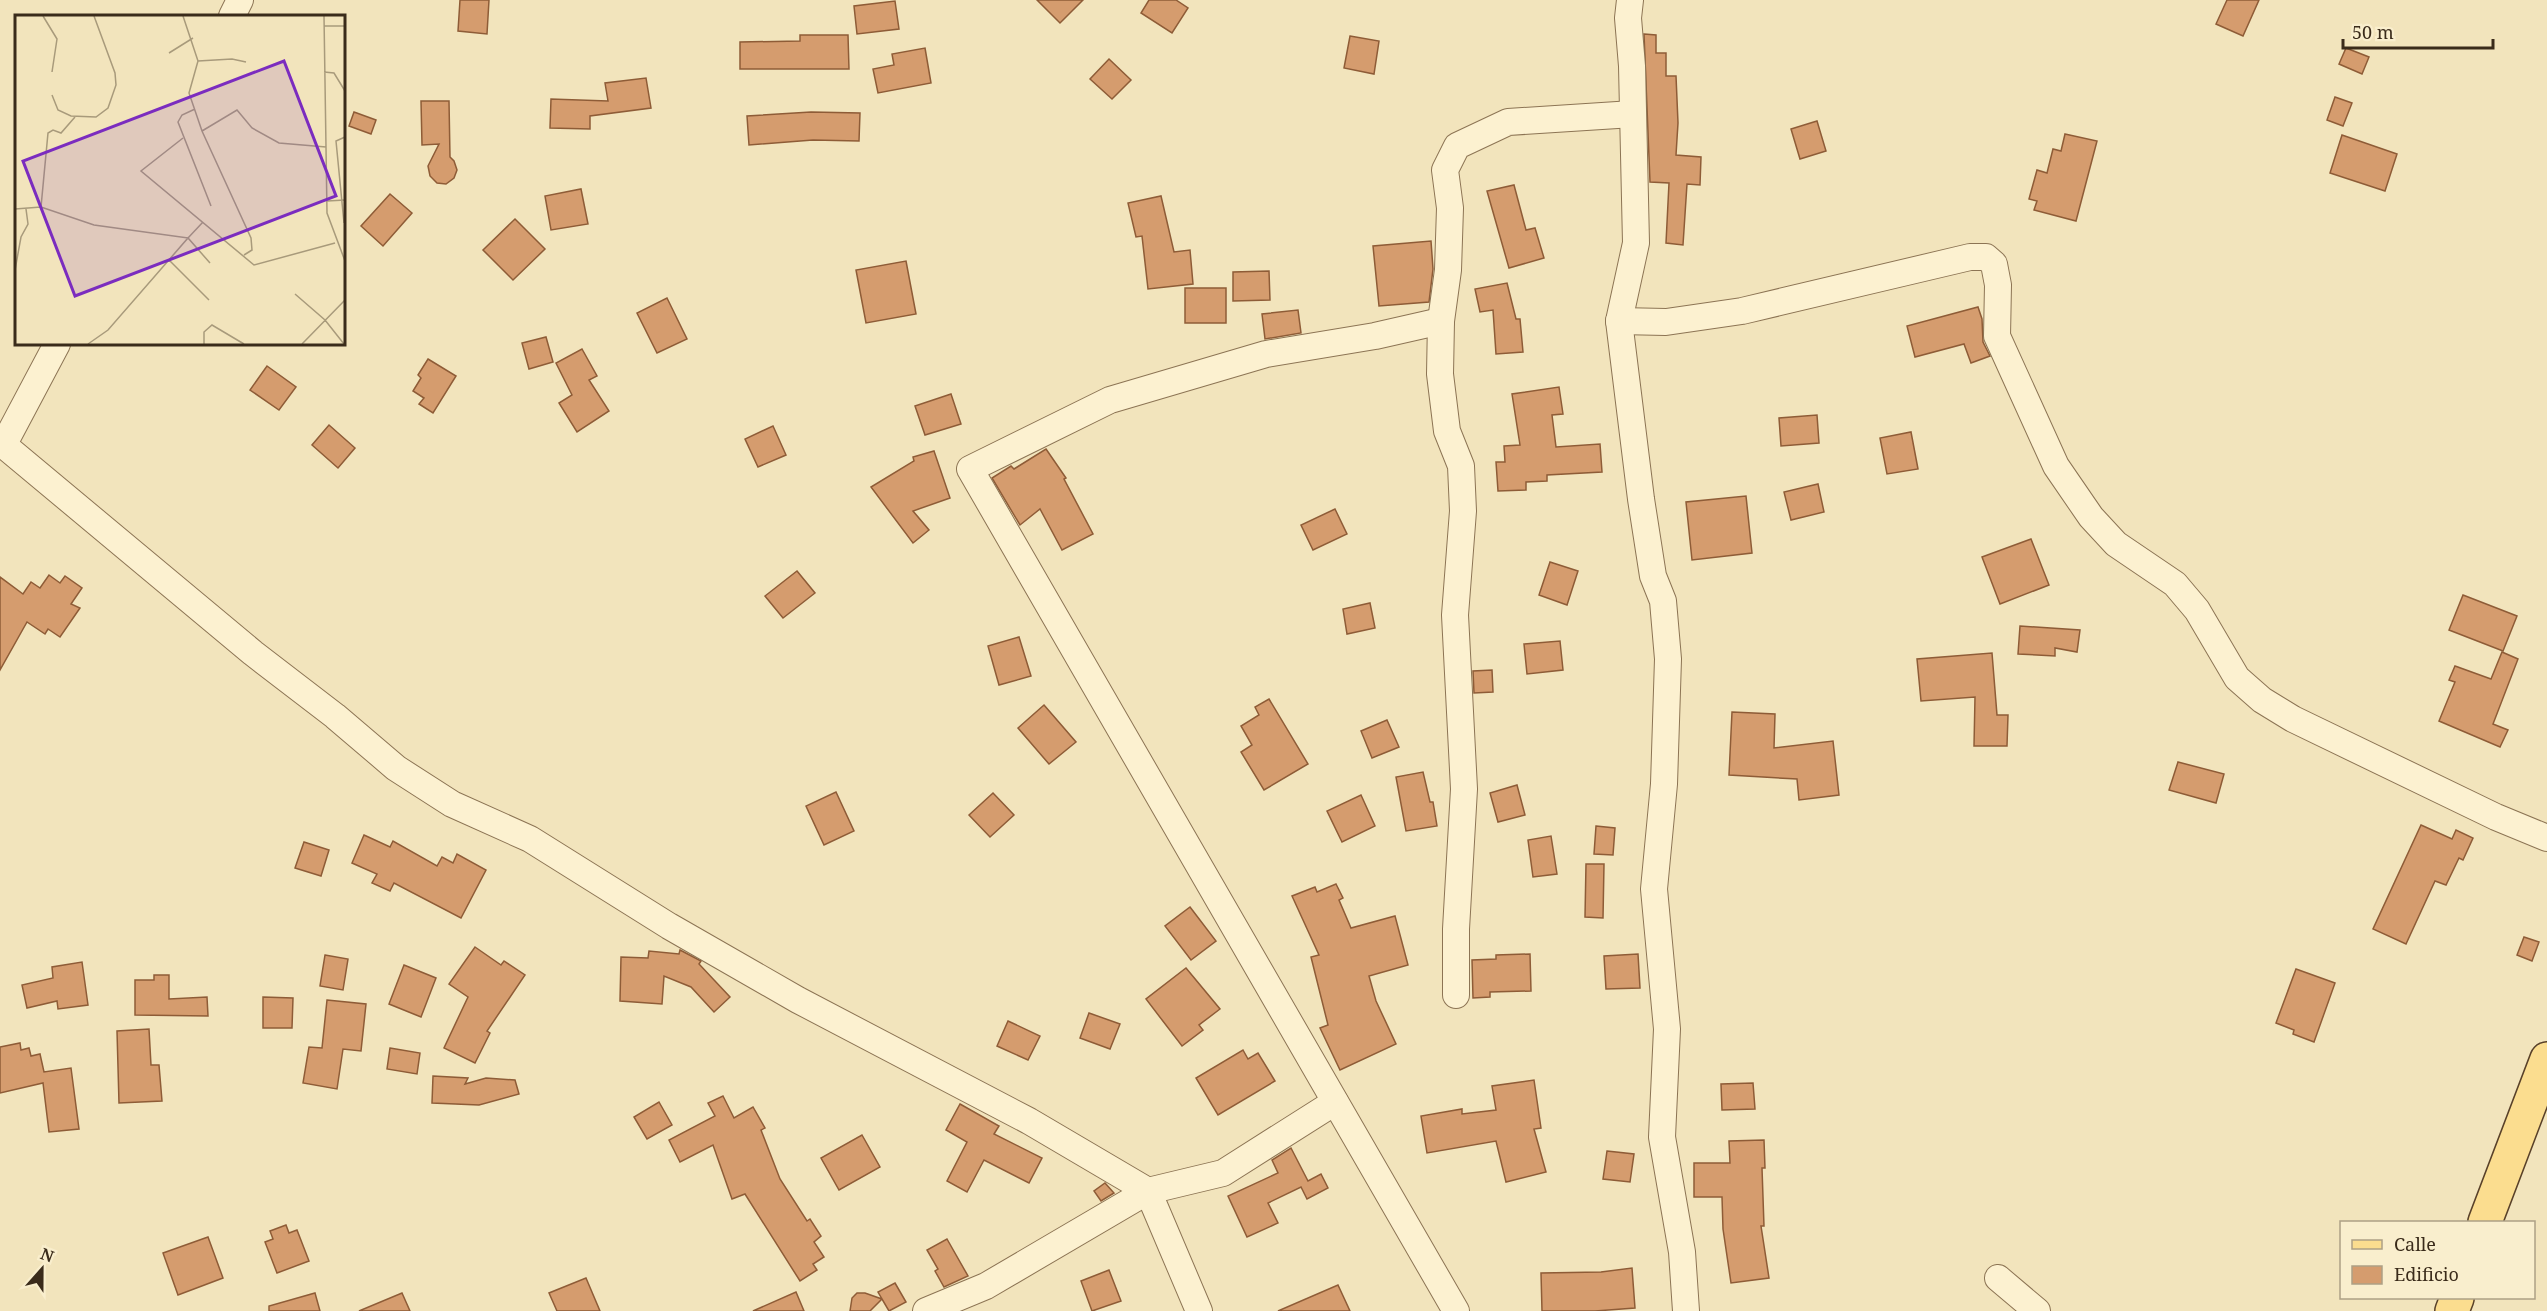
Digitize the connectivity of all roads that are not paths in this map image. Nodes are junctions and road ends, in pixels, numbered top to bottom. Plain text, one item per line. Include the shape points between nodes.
1 (240, 0) edge
2 (1629, 0) edge
3 (232, 15) edge
4 (1633, 114) junction
5 (1441, 321) junction
6 (1619, 321) junction
7 (56, 345) edge
8 (2, 443) edge
9 (2547, 838) edge
10 (1456, 995) dead end
11 (2547, 1059) edge
12 (1335, 1102) junction
13 (1148, 1191) junction
14 (2485, 1221) edge
15 (1998, 1278) dead end
16 (926, 1311) edge
17 (1199, 1311) edge
18 (1456, 1311) edge
19 (1686, 1311) edge
20 (2037, 1311) edge

1 - 3 street
2 - 4 street
4 - 5 street via 1508,122 1456,146 1445,170 1450,208
4 - 6 street via 1636,243
5 - 10 street via 1440,374 1447,431 1461,466 1463,511 1455,615 1464,789
5 - 12 street via 1266,354 1110,399 970,469
6 - 9 street via 1666,322 1742,311 1970,257 1986,257 1994,264 1998,285 1997,336 2056,466 2091,517 2116,544 2175,584 2198,610 2236,678 2293,719
6 - 19 street via 1641,500 1653,576 1663,601 1668,659 1664,784 1654,889 1667,1029 1662,1137 1682,1252
7 - 8 street
8 - 13 street via 396,768 452,804 530,839 798,1000 1029,1121
11 - 14 main road
12 - 13 street via 1223,1173
12 - 18 street
13 - 16 street via 986,1286
13 - 17 street
15 - 20 street

